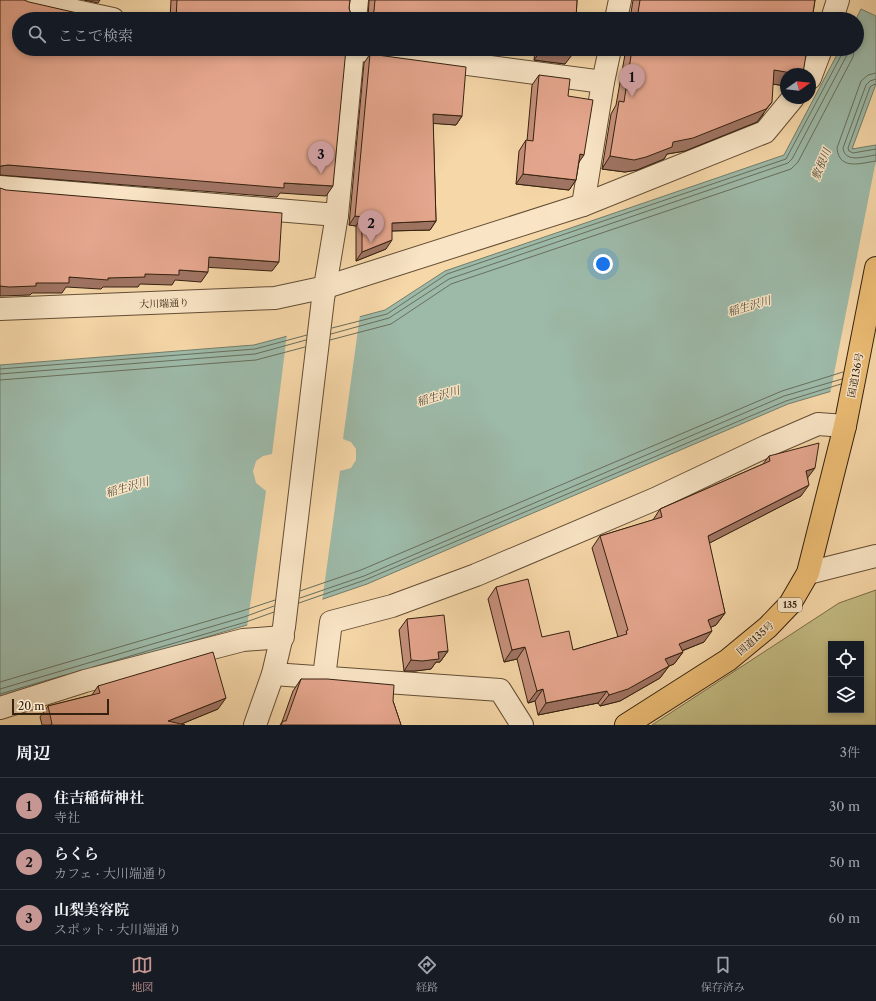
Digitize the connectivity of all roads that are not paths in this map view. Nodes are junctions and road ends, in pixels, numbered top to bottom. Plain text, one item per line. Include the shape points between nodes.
1 (25, 0) edge
2 (357, 0) edge
3 (620, 0) edge
4 (838, 0) edge
5 (81, 12) edge
6 (356, 12) edge
7 (617, 12) edge
8 (834, 12) edge
9 (353, 56) edge
10 (407, 56) edge
11 (609, 56) edge
12 (818, 56) edge
13 (814, 68) edge
14 (603, 82) junction
15 (788, 104) edge
16 (0, 187) edge
17 (583, 205) junction
18 (337, 215) junction
19 (876, 268) edge
20 (324, 293) junction
21 (0, 309) edge
22 (846, 418) junction
23 (876, 556) edge
24 (808, 573) junction
25 (284, 632) junction
26 (274, 674) junction
27 (324, 677) junction
28 (0, 708) edge
29 (255, 725) edge
30 (522, 725) edge
31 (626, 725) edge

1 - 5 street
2 - 6 street
3 - 7 street
4 - 8 street
9 - 18 street
10 - 14 street
11 - 14 street
12 - 13 street
14 - 17 street
15 - 17 street, 大川端通り via 765,132
16 - 18 street
17 - 20 street, 大川端通り
18 - 20 street
19 - 22 highway, 国道136号
20 - 21 street, 大川端通り via 275,298
20 - 25 street
22 - 24 highway, 国道135号 / 135
22 - 27 street via 818,424 655,499 476,575 392,606 331,622
23 - 24 street
24 - 31 highway, 国道135号 / 135 via 790,604 768,627 728,660
25 - 26 street
25 - 28 street via 243,640 85,681
26 - 27 street
26 - 29 street
27 - 30 street via 500,690

